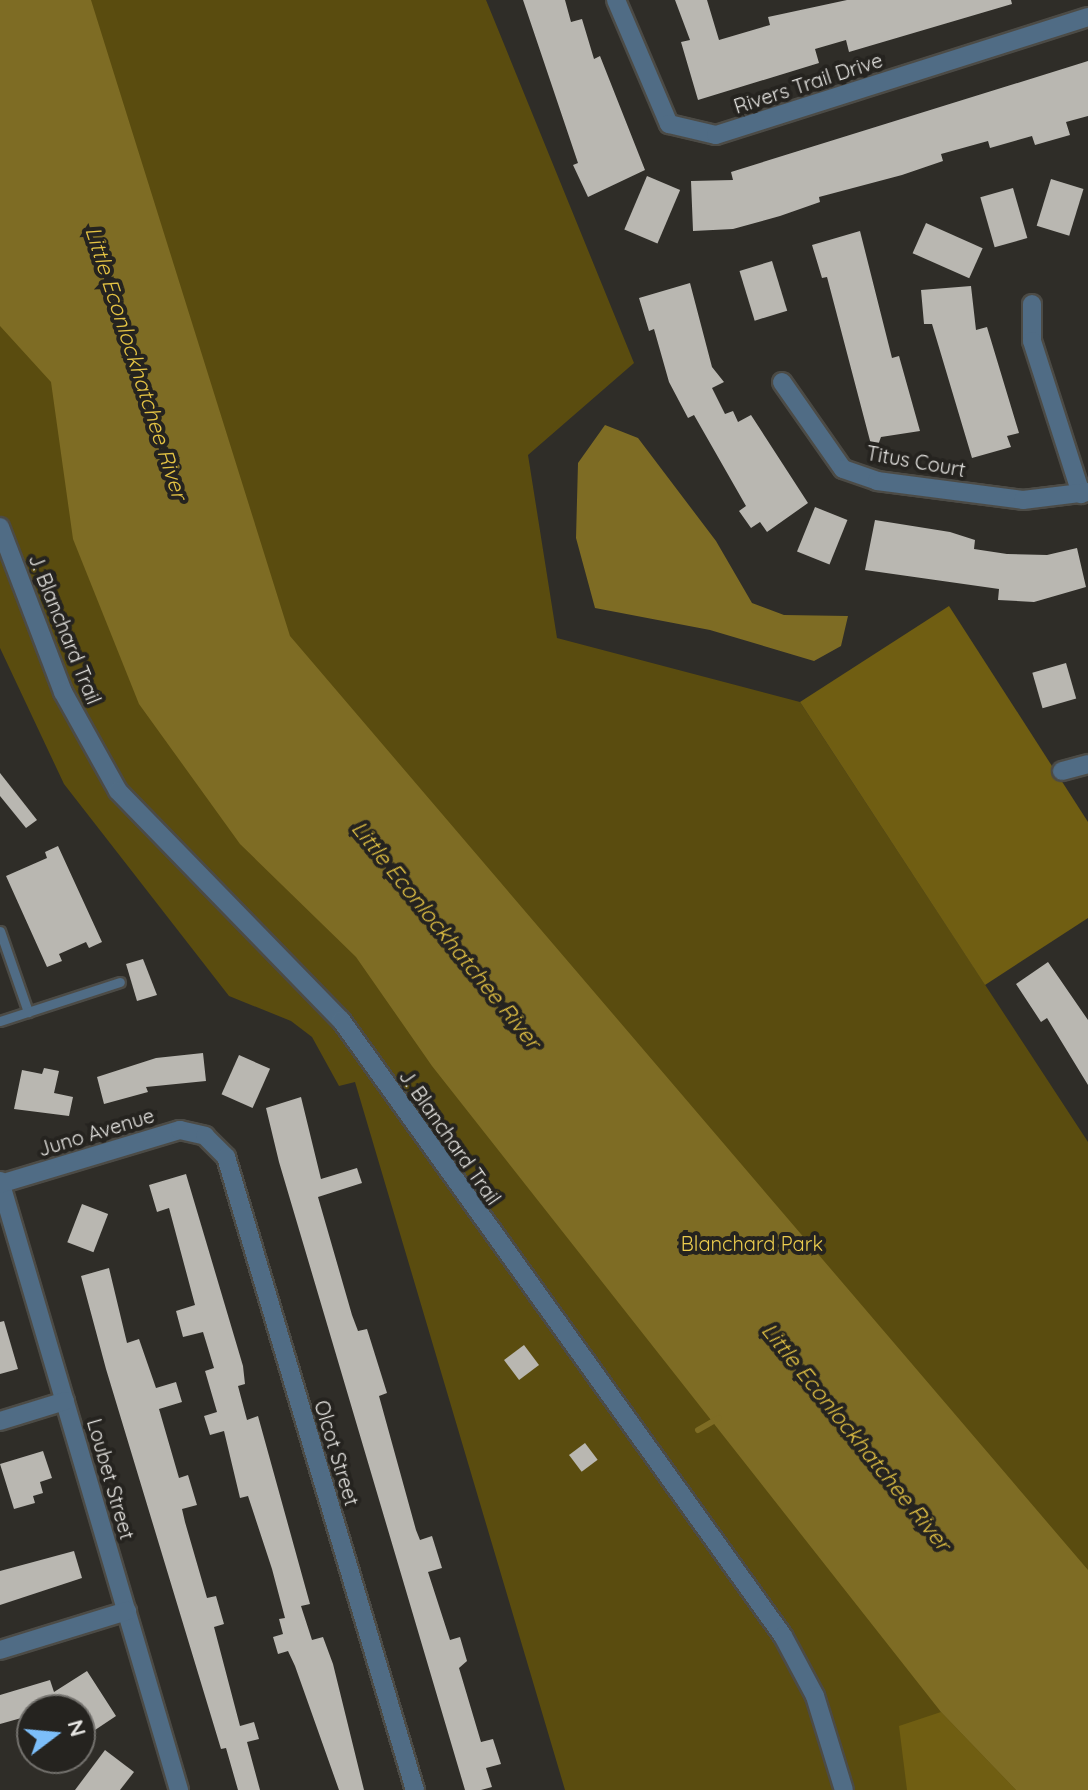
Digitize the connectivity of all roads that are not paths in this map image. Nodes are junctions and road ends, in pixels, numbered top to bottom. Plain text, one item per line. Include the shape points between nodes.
1 (616, 0) edge
2 (1088, 17) edge
3 (1032, 304) dead end
4 (782, 382) dead end
5 (1084, 493) edge
6 (0, 527) edge
7 (1088, 764) edge
8 (1062, 771) dead end
9 (0, 931) edge
10 (120, 982) dead end
11 (28, 1012) junction
12 (0, 1021) edge
13 (205, 1136) joint
14 (0, 1183) edge
15 (65, 1401) junction
16 (0, 1421) edge
17 (127, 1611) junction
18 (0, 1650) edge
19 (179, 1790) edge
20 (415, 1790) edge
21 (844, 1790) edge

1 - 2 street, Rivers Trail Drive via 669,124 716,135
3 - 5 street via 1032,341
4 - 5 street, Titus Court via 843,469 877,481 1023,500
6 - 21 street, J. Blanchard Trail via 63,692 118,791 341,1020 791,1647 815,1696
7 - 8 street
9 - 11 lane
10 - 11 lane
11 - 12 lane
13 - 14 street, Juno Avenue via 180,1130
13 - 20 street, Olcot Street via 226,1157
14 - 15 street, Loubet Street
15 - 16 street
15 - 17 street, Loubet Street
17 - 18 street
17 - 19 street, Loubet Street

